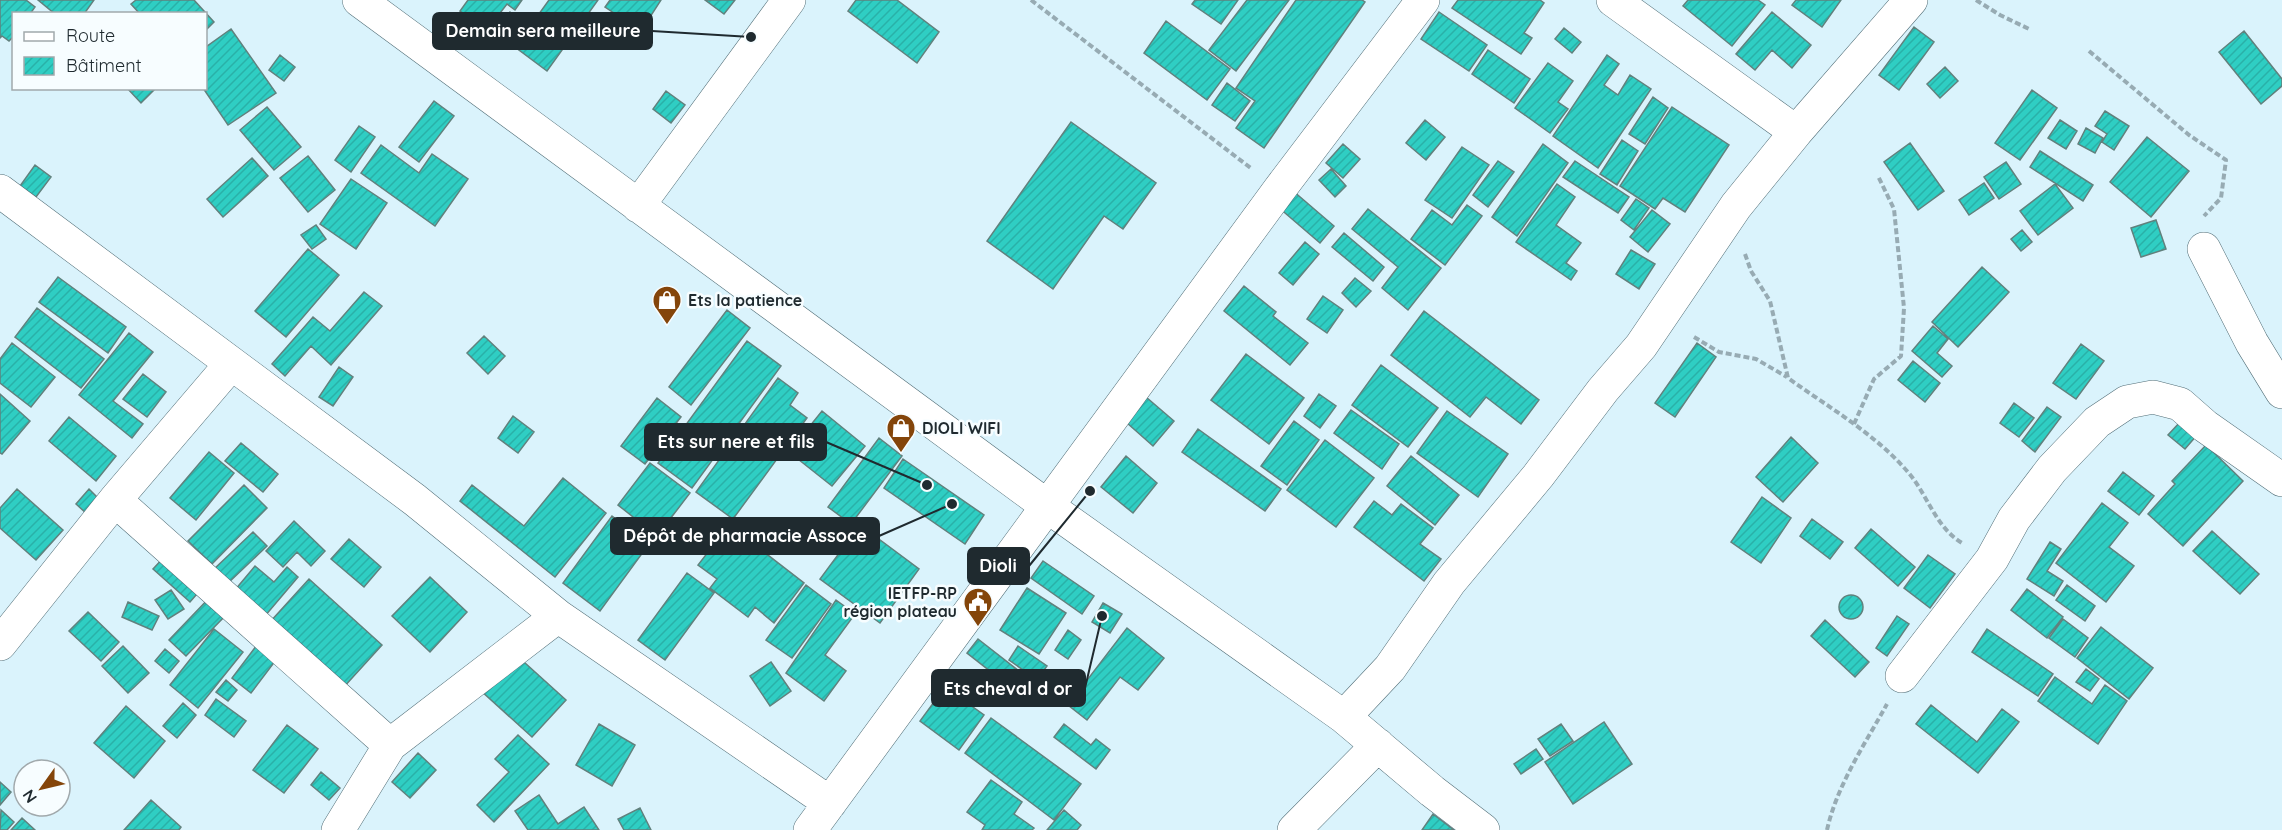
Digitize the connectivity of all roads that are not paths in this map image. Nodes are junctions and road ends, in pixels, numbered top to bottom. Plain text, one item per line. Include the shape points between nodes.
1 (359, 0) edge
2 (789, 0) edge
3 (1423, 0) edge
4 (1613, 0) edge
5 (1911, 0) edge
6 (1796, 132) junction
7 (0, 190) edge
8 (638, 206) junction
9 (2204, 249) road end
10 (231, 364) junction
11 (2282, 392) edge
12 (2282, 480) edge
13 (115, 500) junction
14 (1047, 506) junction
15 (558, 616) junction
16 (0, 644) edge
17 (1902, 676) road end
18 (1344, 717) junction
19 (390, 744) junction
20 (1378, 745) junction
21 (830, 803) junction
22 (338, 830) edge
23 (810, 830) edge
24 (1294, 830) edge
25 (1483, 830) edge

1 - 8 street
2 - 8 street
3 - 14 street
4 - 6 street
5 - 6 street
6 - 18 street via 1736,206 1641,346 1449,583 1390,668
7 - 10 street
8 - 14 street
9 - 11 street
10 - 13 street
10 - 15 street via 415,500
12 - 17 street via 2180,404 2153,397 2127,402 2097,422 2052,468 2014,519 1992,559
13 - 16 street
13 - 19 street
14 - 18 street
14 - 21 street
15 - 19 street
15 - 21 street
18 - 20 street
19 - 22 street
20 - 24 street
20 - 25 street
21 - 23 street

